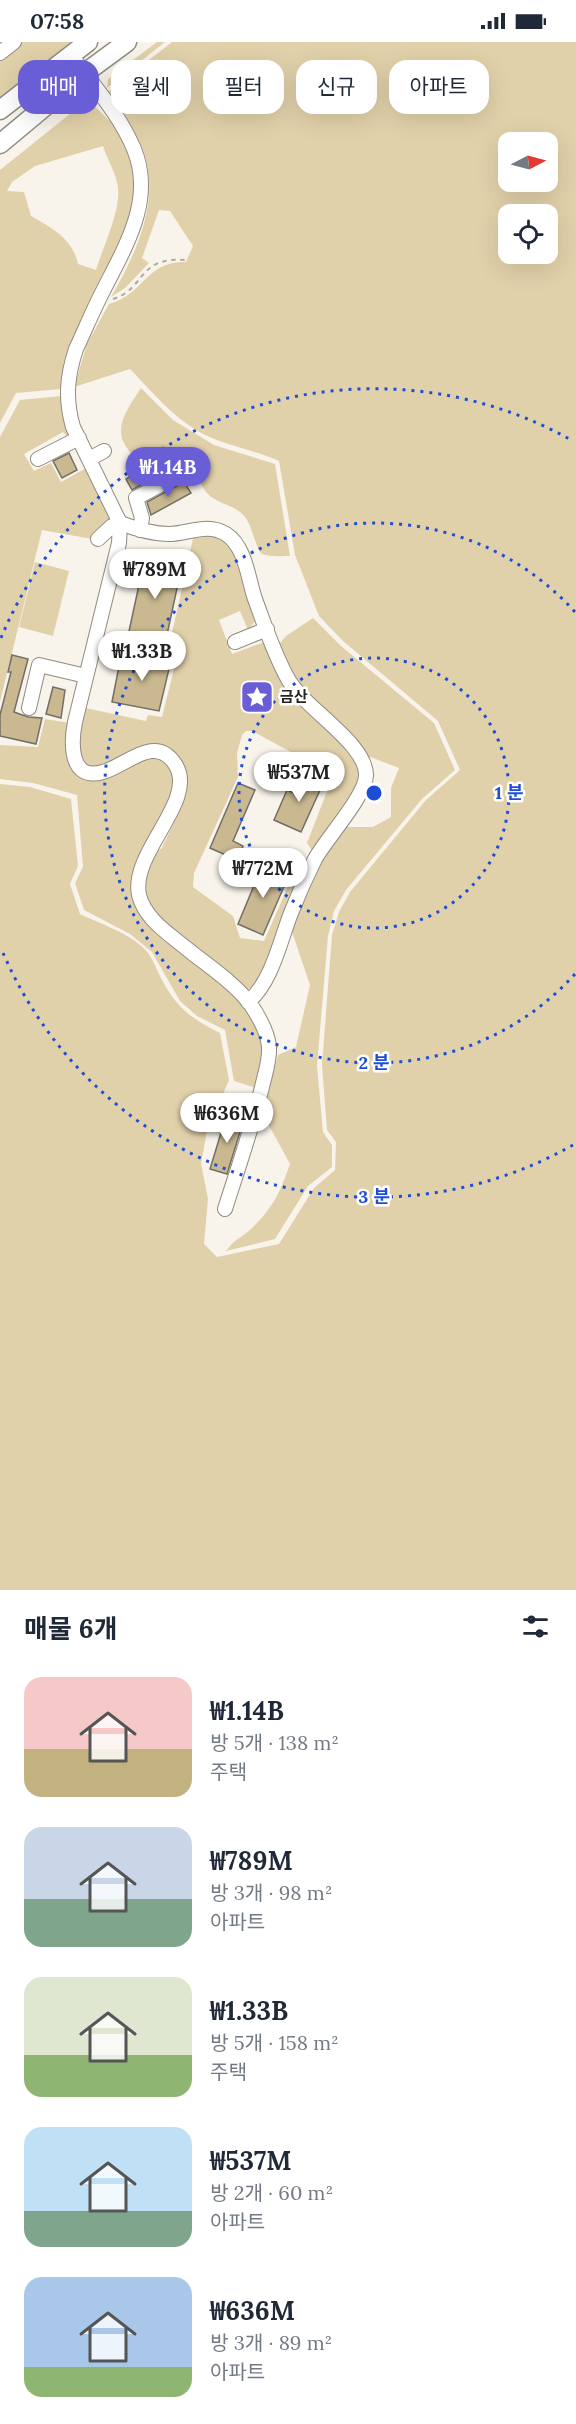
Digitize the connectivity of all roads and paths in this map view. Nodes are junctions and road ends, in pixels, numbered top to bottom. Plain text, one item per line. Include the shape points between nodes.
1 (14, 42) edge
2 (88, 42) edge
3 (127, 42) edge
4 (0, 53) edge
5 (71, 55) junction
6 (65, 60) edge
7 (75, 60) edge
8 (99, 63) edge
9 (99, 93) edge
10 (18, 96) edge
11 (0, 110) edge
12 (36, 114) edge
13 (0, 144) edge
14 (186, 260) dead end
15 (98, 301) junction
16 (79, 438) junction
17 (104, 451) dead end
18 (38, 459) dead end
19 (89, 459) junction
20 (180, 474) dead end
21 (120, 523) junction
22 (140, 530) junction
23 (98, 539) dead end
24 (267, 629) junction
25 (235, 642) dead end
26 (86, 676) junction
27 (29, 708) dead end
28 (248, 1002) junction
29 (237, 1107) dead end
30 (255, 1113) junction
31 (225, 1209) dead end

1 - 4 lane
2 - 5 main road
3 - 8 main road
5 - 6 main road
5 - 7 lane
9 - 15 lane via 125,131 139,161 141,181 136,219
10 - 11 main road
12 - 13 main road
14 - 15 path via 160,261 120,297
15 - 16 lane via 76,349 67,385 69,413
16 - 18 lane
16 - 19 lane
17 - 19 lane
19 - 21 lane
20 - 22 lane via 136,498 142,518
21 - 22 lane
21 - 23 lane
21 - 26 lane via 119,543
22 - 24 lane via 170,534 212,529 227,535 241,554
24 - 25 lane
24 - 28 lane via 292,687 362,758 366,780 360,796 315,860 261,987
26 - 27 lane via 39,665
26 - 28 lane via 71,750 78,765 91,772 105,772 152,751 171,758 178,768 177,798 141,868 141,903 153,921
28 - 30 lane via 269,1045
29 - 30 lane
30 - 31 lane

